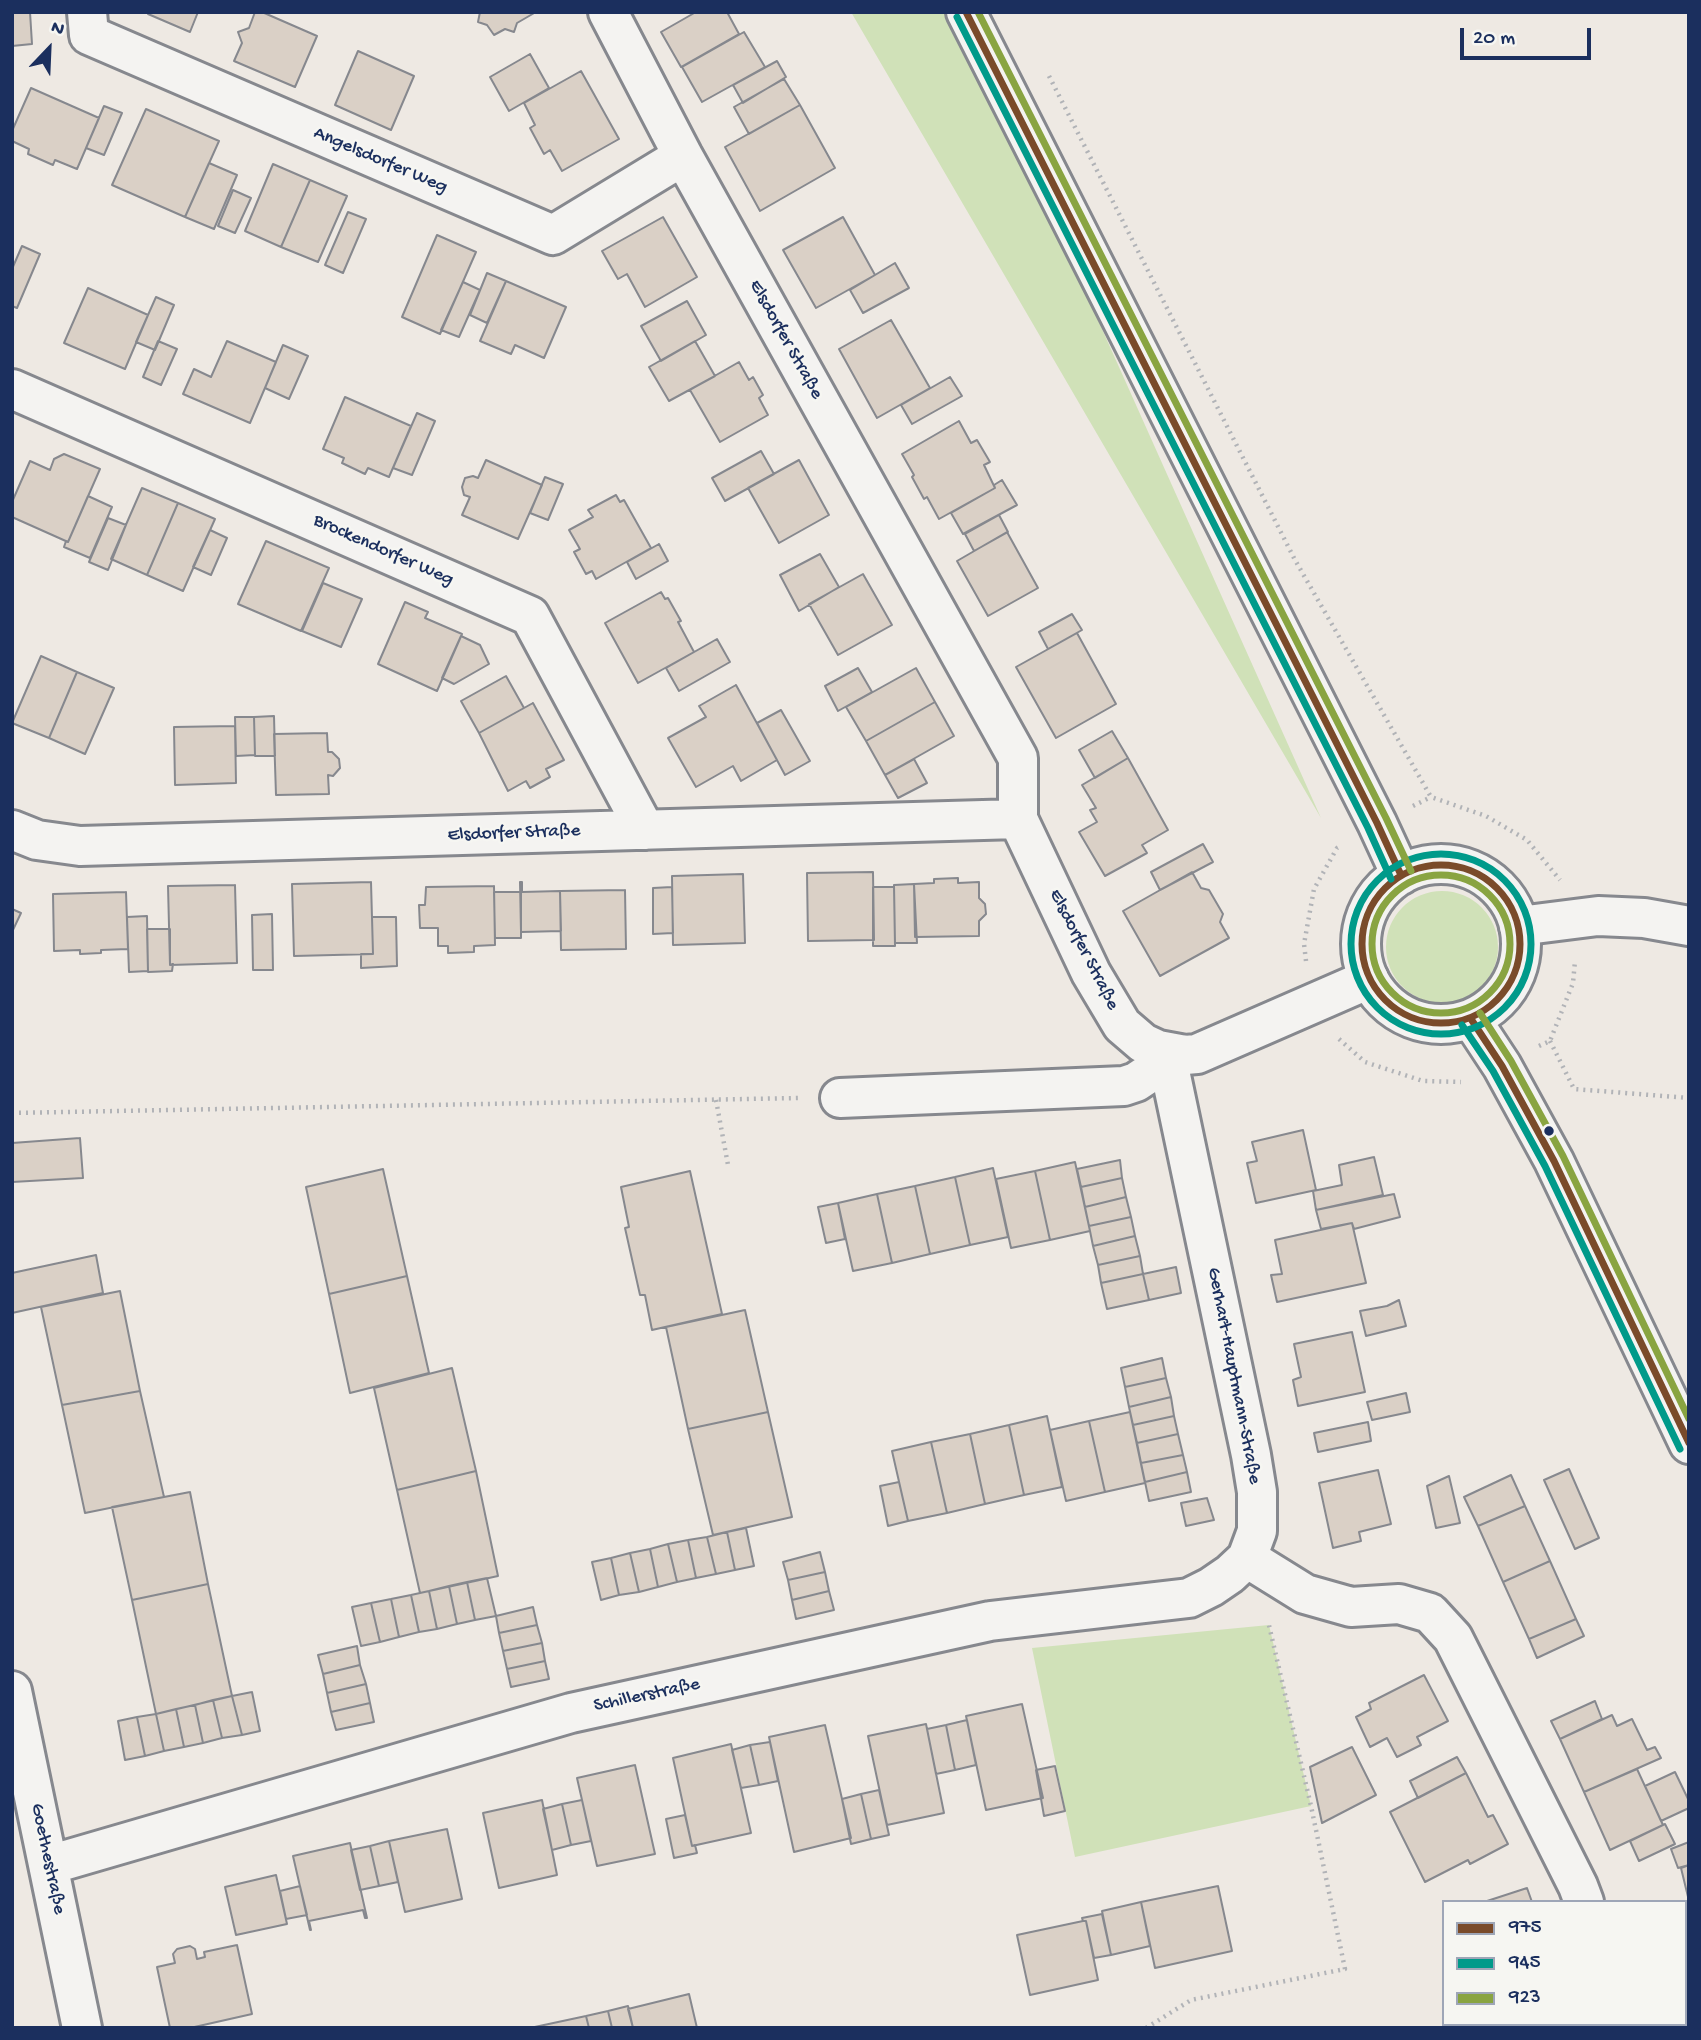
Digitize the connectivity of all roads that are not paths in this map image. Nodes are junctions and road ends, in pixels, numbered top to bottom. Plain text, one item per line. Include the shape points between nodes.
1 (88, 12) edge
2 (608, 12) edge
3 (966, 12) edge
4 (683, 156) junction
5 (12, 389) edge
6 (1018, 819) junction
7 (12, 830) edge
8 (645, 830) junction
9 (1401, 875) junction
10 (1519, 926) junction
11 (1689, 926) edge
12 (1369, 979) junction
13 (1471, 1018) junction
14 (1166, 1052) junction
15 (840, 1098) road end
16 (1689, 1444) edge
17 (1239, 1566) junction
18 (12, 1691) edge
19 (49, 1865) junction
20 (1583, 1900) edge
21 (82, 2028) edge

1 - 4 street, Angelsdorfer Weg via 89,35 553,235
2 - 4 street, Elsdorfer Straße
3 - 9 street
4 - 6 street, Elsdorfer Straße via 1018,758
5 - 8 street, Brockendorfer Weg via 530,616
6 - 8 street, Elsdorfer Straße
6 - 14 street, Elsdorfer Straße via 1091,973 1122,1025 1143,1043
7 - 8 street, Elsdorfer Straße via 37,840 80,846
9 - 10 street via 1424,866 1449,864 1473,870 1494,884 1510,903
9 - 12 street via 1382,890 1369,909 1362,932 1362,956
10 - 11 street via 1598,916
10 - 13 street via 1517,971 1506,991
12 - 13 street via 1382,998 1402,1014 1448,1024
12 - 14 street, Elsdorfer Straße via 1197,1054
13 - 16 street via 1554,1161
14 - 15 street via 1148,1074 1124,1086
14 - 17 street, Gerhart-Hauptmann-Straße via 1257,1492 1257,1531
17 - 19 street, Schillerstraße via 1189,1598 990,1621 571,1713
17 - 20 street via 1305,1594 1351,1607 1399,1604 1430,1613 1452,1638
18 - 19 street, Goethestraße
19 - 21 street, Goethestraße

